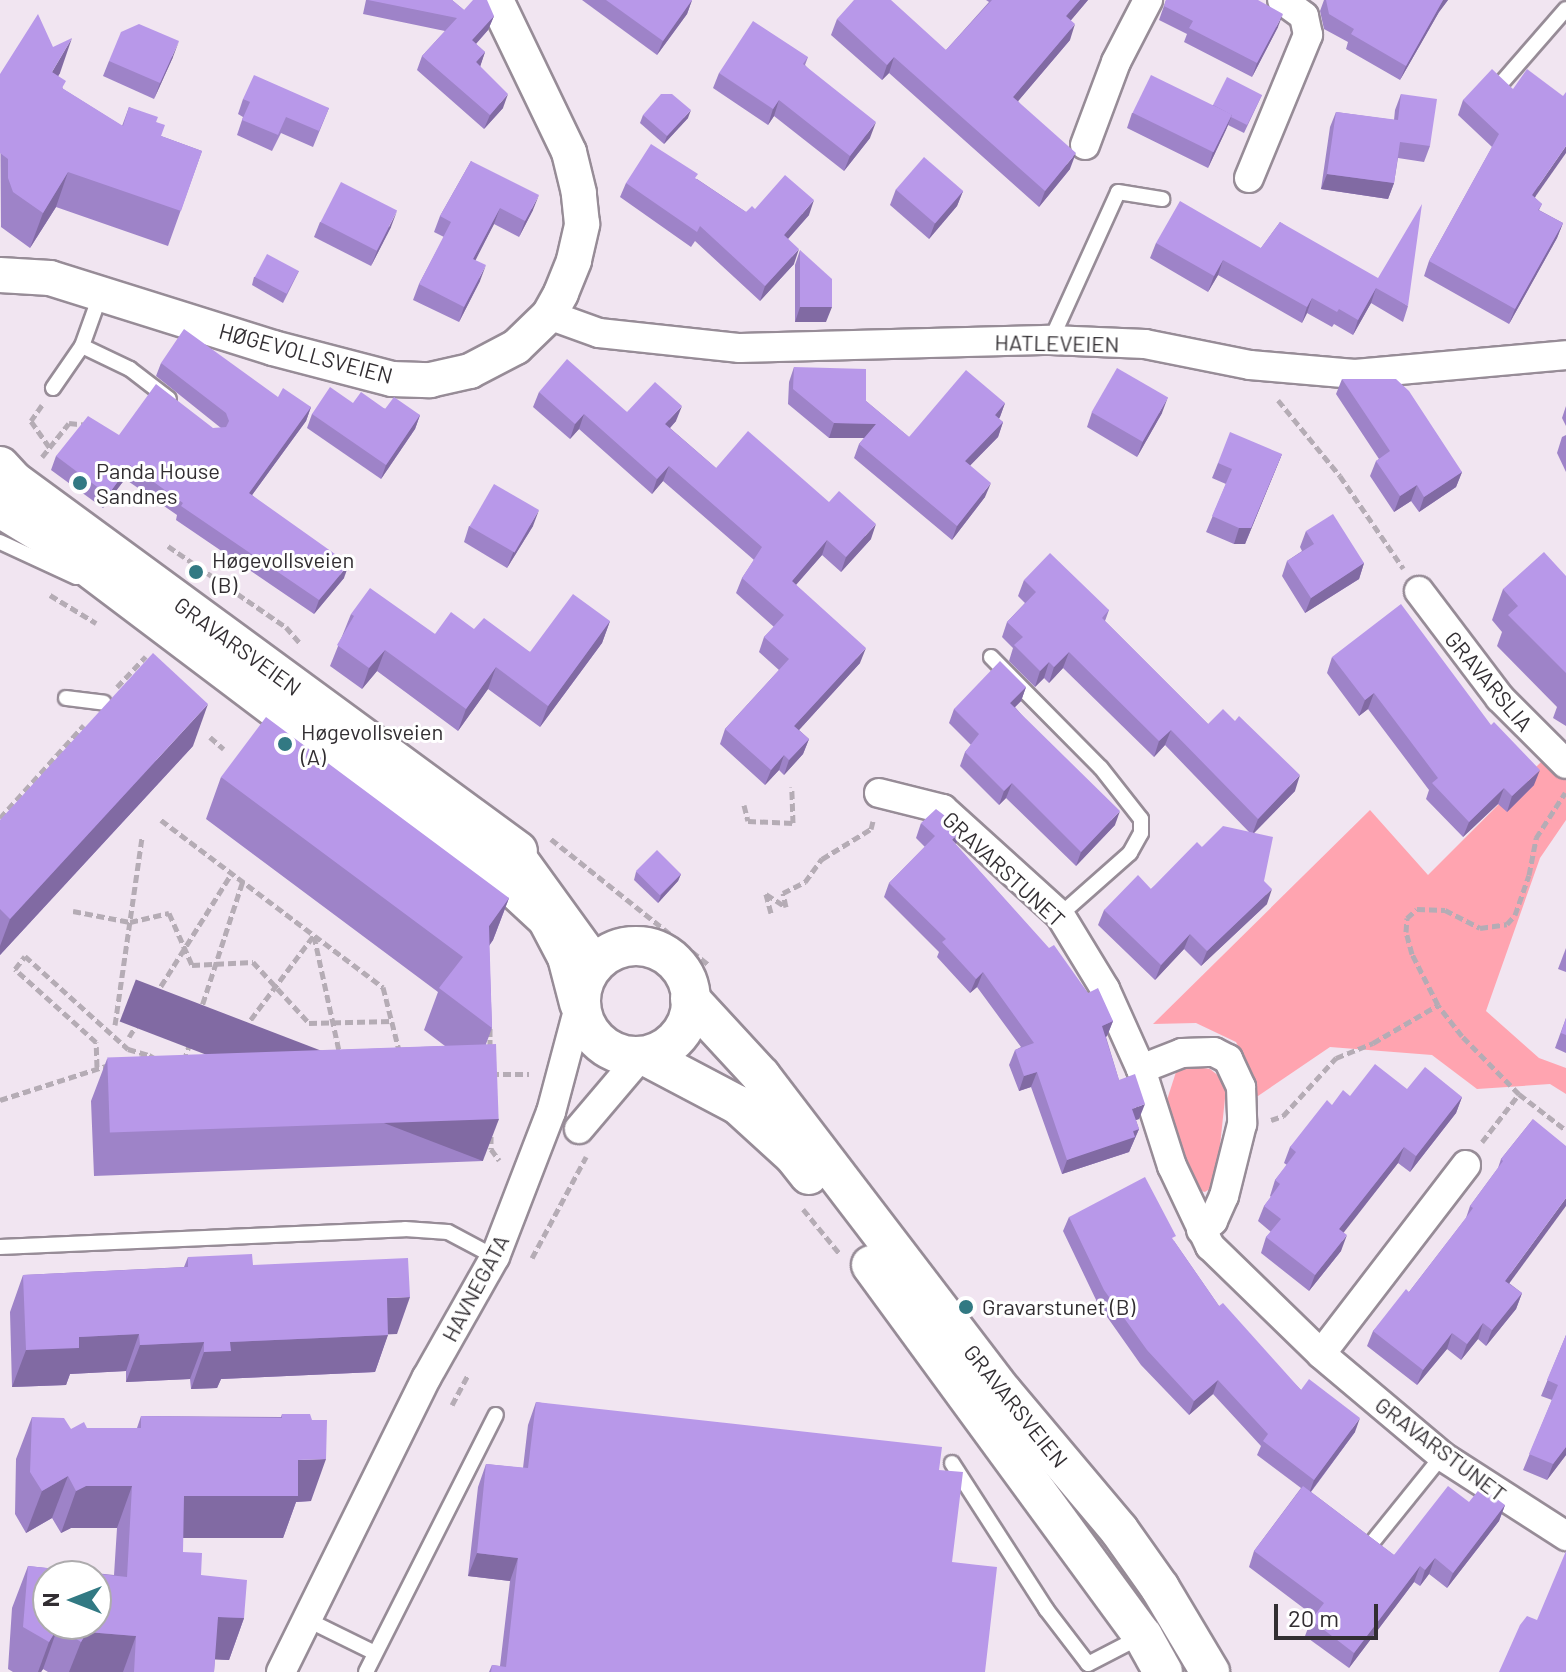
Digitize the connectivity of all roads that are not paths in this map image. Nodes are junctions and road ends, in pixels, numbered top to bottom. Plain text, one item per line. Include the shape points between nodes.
1 (496, 0) edge
2 (1148, 0) edge
3 (1282, 0) edge
4 (1566, 9) edge
5 (1504, 80) edge
6 (1085, 145) dead end
7 (1249, 178) dead end
8 (1162, 199) dead end
9 (0, 275) edge
10 (101, 292) junction
11 (549, 315) junction
12 (1051, 340) junction
13 (82, 346) junction
14 (1566, 355) edge
15 (53, 388) dead end
16 (178, 406) edge
17 (17, 467) edge
18 (0, 508) edge
19 (0, 542) edge
20 (1419, 591) road end
21 (114, 612) junction
22 (991, 657) dead end
23 (66, 698) dead end
24 (104, 703) edge
25 (1566, 764) edge
26 (879, 793) road end
27 (518, 851) joint
28 (1060, 915) junction
29 (690, 999) junction
30 (579, 1003) junction
31 (643, 1056) junction
32 (1141, 1069) junction
33 (584, 1139) road end
34 (1466, 1165) road end
35 (1201, 1230) junction
36 (0, 1247) edge
37 (495, 1257) junction
38 (1321, 1354) junction
39 (496, 1415) dead end
40 (1442, 1456) junction
41 (952, 1463) dead end
42 (1566, 1536) edge
43 (1371, 1544) edge
44 (305, 1619) junction
45 (1143, 1636) junction
46 (373, 1652) junction
47 (281, 1672) edge
48 (366, 1672) edge
49 (1163, 1672) edge
50 (1210, 1672) edge

1 - 11 street, HØGEVOLLSVEIEN via 569,152 579,193 582,224 574,260
2 - 6 street via 1116,62
3 - 7 street via 1304,16 1308,35
4 - 5 lane
8 - 12 lane via 1118,192
9 - 10 street, HØGEVOLLSVEIEN via 38,276
10 - 11 street, HØGEVOLLSVEIEN via 273,348 392,379 430,380 470,371 516,347
10 - 13 lane
11 - 12 street, HATLEVEIEN via 599,333 740,348
12 - 14 street, HATLEVEIEN via 1145,344 1250,365 1355,374
13 - 15 lane
13 - 16 lane via 130,369
17 - 27 main road, GRAVARSVEIEN via 14,481
18 - 21 main road, GRAVARSVEIEN via 51,539
19 - 21 lane, GRAVARSVEIEN
20 - 25 street, GRAVARSLIA via 1500,698
21 - 30 main road, GRAVARSVEIEN via 517,891 547,919 567,957
22 - 28 lane via 1101,768 1141,819 1141,833 1130,853
23 - 24 lane
26 - 28 street, GRAVARSTUNET via 943,809
27 - 30 street, HAVNEGATA via 586,945
28 - 32 street, GRAVARSTUNET via 1105,989
29 - 31 main road via 683,1029 673,1042
29 - 31 main road via 677,965 646,946 613,949 588,971 584,1024 593,1038 607,1049
29 - 50 main road, GRAVARSVEIEN via 761,1076 1002,1391 1119,1530
30 - 37 street, HAVNEGATA via 551,1112
31 - 33 street
31 - 45 main road, GRAVARSVEIEN via 738,1105 794,1156
32 - 35 street, GRAVARSTUNET via 1172,1166
32 - 35 street via 1182,1053 1214,1052 1228,1059 1241,1087 1242,1124 1224,1196 1213,1221
34 - 38 street
35 - 38 street, GRAVARSTUNET via 1232,1270
36 - 37 lane via 405,1229 448,1232
37 - 44 street, HAVNEGATA via 427,1377
38 - 40 street, GRAVARSTUNET
39 - 46 lane
40 - 42 street, GRAVARSTUNET
40 - 43 lane
41 - 45 lane via 1088,1664
44 - 46 lane
44 - 47 street, HAVNEGATA
45 - 49 main road, GRAVARSVEIEN
46 - 48 lane

